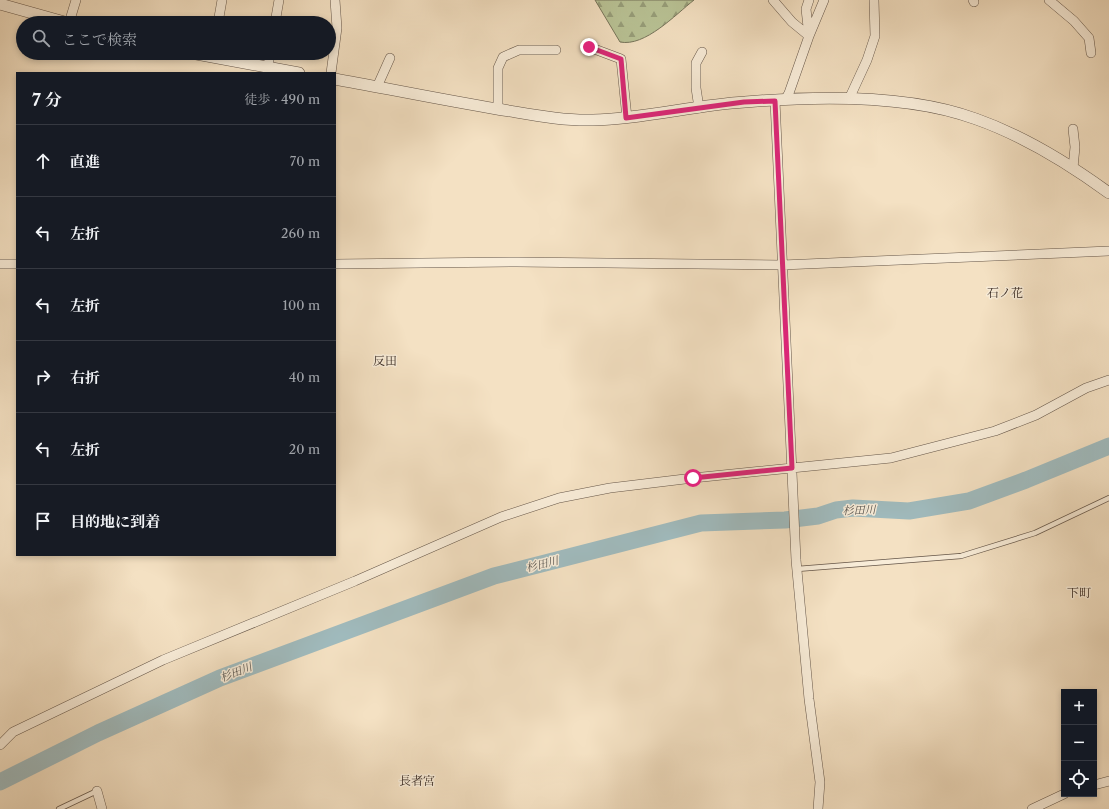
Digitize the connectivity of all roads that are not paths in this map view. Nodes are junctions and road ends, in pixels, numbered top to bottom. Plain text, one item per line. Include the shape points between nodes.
1 (76, 0) edge
2 (222, 0) edge
3 (279, 0) edge
4 (335, 0) edge
5 (772, 0) edge
6 (810, 0) edge
7 (824, 0) edge
8 (874, 0) edge
9 (1050, 0) edge
10 (0, 4) edge
11 (44, 16) edge
12 (71, 16) edge
13 (219, 16) edge
14 (276, 16) edge
15 (336, 36) edge
16 (809, 36) junction
17 (589, 47) dead end
18 (556, 50) dead end
19 (702, 52) dead end
20 (1091, 53) dead end
21 (390, 58) dead end
22 (235, 60) edge
23 (269, 60) edge
24 (333, 60) edge
25 (268, 67) junction
26 (294, 72) edge
27 (331, 72) edge
28 (336, 80) edge
29 (377, 87) junction
30 (849, 99) junction
31 (780, 100) junction
32 (699, 108) junction
33 (498, 109) junction
34 (626, 118) junction
35 (1073, 129) dead end
36 (1073, 168) junction
37 (1109, 193) edge
38 (1109, 250) edge
39 (0, 264) edge
40 (16, 264) edge
41 (336, 264) edge
42 (782, 265) junction
43 (1109, 380) edge
44 (792, 468) junction
45 (1109, 498) edge
46 (796, 564) junction
47 (0, 745) edge
48 (1109, 781) edge
49 (1097, 785) edge
50 (97, 791) joint
51 (1061, 795) edge
52 (59, 809) edge
53 (102, 809) edge
54 (818, 809) edge
55 (1032, 809) edge

1 - 12 street
2 - 13 street
3 - 14 street
4 - 15 street
5 - 16 street
6 - 16 street via 806,9
7 - 16 street
8 - 30 street via 875,36
9 - 20 street via 1090,38
10 - 11 street
16 - 31 street via 789,93
17 - 34 street via 621,59
18 - 33 street via 520,50 503,57 498,68
19 - 32 street via 696,63
21 - 29 street
22 - 25 street
23 - 25 street
24 - 27 street
25 - 26 street
28 - 29 street
29 - 33 street
30 - 31 street
30 - 36 street via 904,103 974,118 1034,144
31 - 32 street
31 - 42 street
32 - 34 street
33 - 34 street via 566,120
35 - 36 street
36 - 37 street
38 - 42 street
39 - 40 street
41 - 42 street via 525,262
42 - 44 street
43 - 44 street via 1086,388 1036,415 995,431 891,458
44 - 46 street
44 - 47 street via 610,488 559,498 501,517 355,581 163,660 13,732
45 - 46 lane via 1035,533 961,556
46 - 54 street via 820,782
48 - 49 street
50 - 52 lane
50 - 53 street
51 - 55 street

